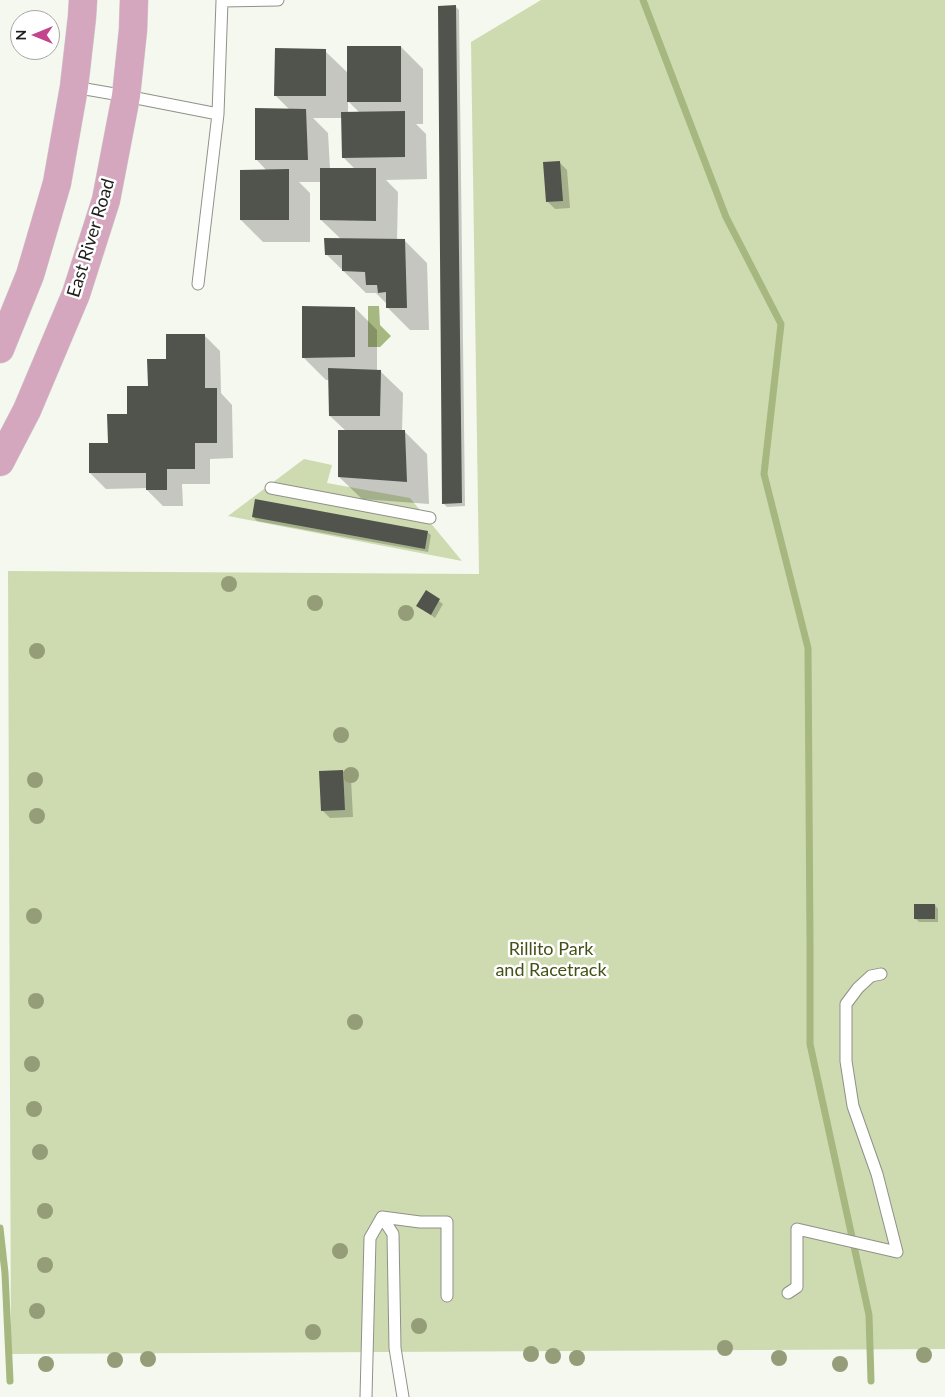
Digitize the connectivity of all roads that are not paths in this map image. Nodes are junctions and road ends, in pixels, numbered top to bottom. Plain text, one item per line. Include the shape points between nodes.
1 (83, 0) edge
2 (134, 0) edge
3 (278, 0) edge
4 (74, 87) junction
5 (126, 96) junction
6 (218, 114) junction
7 (198, 284) dead end
8 (0, 349) edge
9 (0, 462) edge
10 (271, 488) dead end
11 (430, 518) dead end
12 (880, 974) dead end
13 (382, 1217) junction
14 (788, 1293) dead end
15 (447, 1296) dead end
16 (366, 1397) edge
17 (404, 1397) edge

1 - 4 main road
2 - 5 main road, East River Road
3 - 6 lane via 222,2
4 - 5 lane
4 - 8 main road via 57,183 30,275
5 - 6 lane
5 - 9 main road, East River Road via 106,200 76,294 27,410
6 - 7 lane
10 - 11 lane
12 - 14 lane via 871,976 846,1004 846,1061 853,1106 878,1174 897,1252 797,1229 797,1287
13 - 15 lane via 447,1222
13 - 16 lane via 370,1238
13 - 17 lane via 393,1234 395,1348

